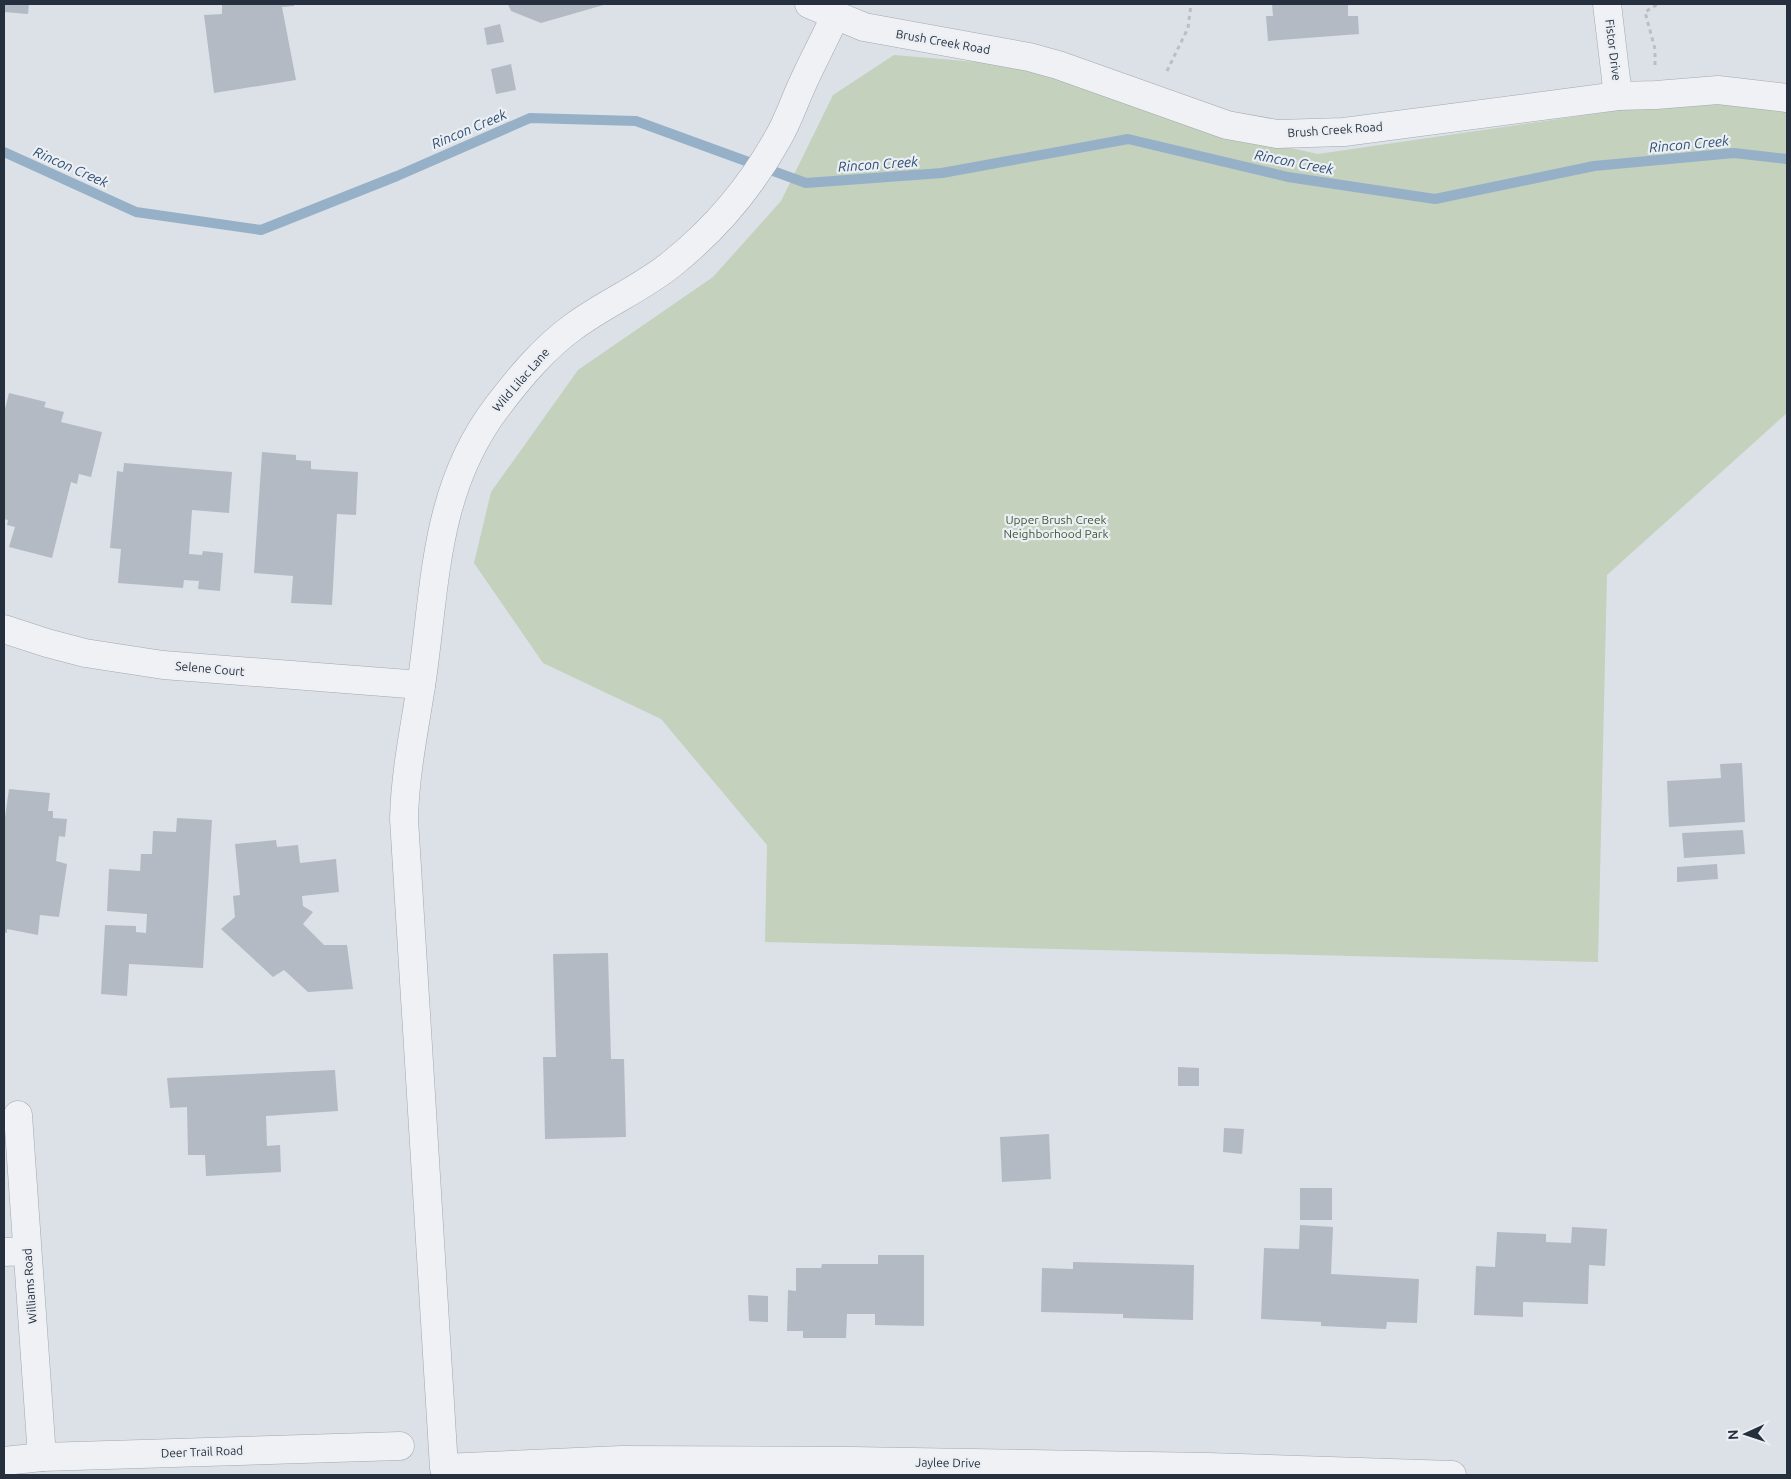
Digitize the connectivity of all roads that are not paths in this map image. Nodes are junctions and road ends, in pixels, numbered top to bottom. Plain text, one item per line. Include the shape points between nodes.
1 (809, 4) edge
2 (1607, 4) edge
3 (836, 16) junction
4 (1618, 96) junction
5 (1787, 98) edge
6 (4, 629) edge
7 (421, 685) junction
8 (18, 1115) dead end
9 (16, 1251) edge
10 (400, 1446) dead end
11 (42, 1457) junction
12 (4, 1461) edge
13 (444, 1468) joint
14 (1452, 1475) edge

1 - 3 street, Brush Creek Road
2 - 4 street, Fistor Drive
3 - 4 street, Brush Creek Road via 864,27 1029,57 1227,125 1277,134 1344,132
3 - 7 street, Wild Lilac Lane via 780,135 742,192 673,263 586,318 552,344 535,360 480,432 456,482 440,541
4 - 5 street, Brush Creek Road via 1718,90
6 - 7 street, Selene Court via 85,653 163,665
7 - 13 street, Wild Lilac Lane via 405,787 404,819
8 - 9 street, Williams Road
9 - 11 street, Williams Road
10 - 11 street, Deer Trail Road
11 - 12 street, Deer Trail Road
13 - 14 street, Jaylee Drive via 621,1460 852,1461

